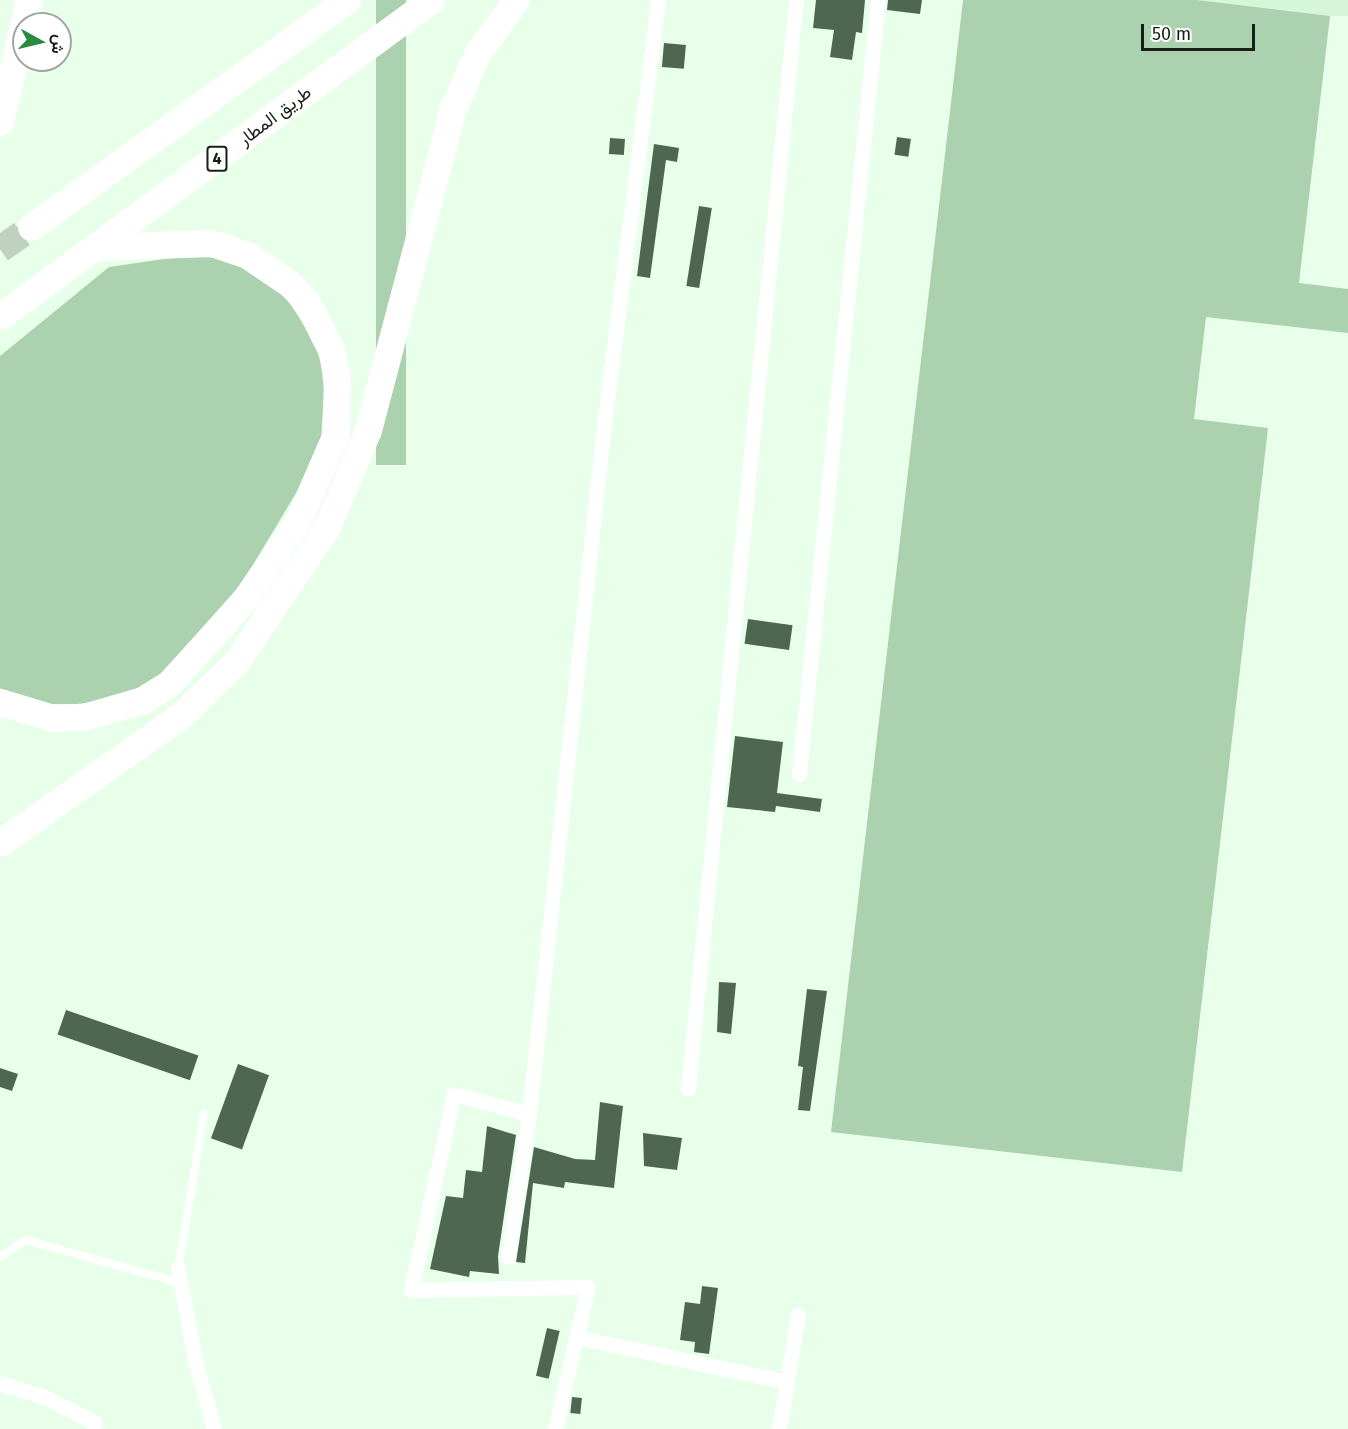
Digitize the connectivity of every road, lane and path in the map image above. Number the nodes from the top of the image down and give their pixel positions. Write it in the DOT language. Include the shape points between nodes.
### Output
graph roads {
  1 [pos="29,0"];
  2 [pos="347,0"];
  3 [pos="431,0"];
  4 [pos="516,0"];
  5 [pos="658,0"];
  6 [pos="796,0"];
  7 [pos="878,0"];
  8 [pos="0,122"];
  9 [pos="31,227"];
  10 [pos="99,247"];
  11 [pos="2,315"];
  12 [pos="0,702"];
  13 [pos="799,774"];
  14 [pos="0,843"];
  15 [pos="688,1089"];
  16 [pos="204,1113"];
  17 [pos="529,1114"];
  18 [pos="0,1257"];
  19 [pos="508,1257"];
  20 [pos="178,1268"];
  21 [pos="798,1316"];
  22 [pos="577,1337"];
  23 [pos="787,1382"];
  24 [pos="0,1383"];
  25 [pos="94,1429"];
  26 [pos="214,1429"];
  27 [pos="555,1429"];
  28 [pos="779,1429"];
  1 -- 8 [label="highway"];
  2 -- 9 [label="highway"];
  3 -- 10 [label="highway, طريق المطار / 4"];
  4 -- 14 [label="highway" via="477,54 452,111 368,430 326,529 236,662 183,714"];
  5 -- 17 [label="street" via="605,416"];
  6 -- 15 [label="street"];
  7 -- 13 [label="street"];
  10 -- 11 [label="highway, طريق المطار / 4"];
  10 -- 12 [label="highway" via="212,243 247,255 290,284 307,302 331,350 337,376 336,434 299,519 246,598 169,684 143,700 84,717 53,718"];
  16 -- 20 [label="lane"];
  17 -- 19 [label="street"];
  17 -- 22 [label="street" via="454,1094 411,1290 588,1287"];
  18 -- 20 [label="lane" via="26,1240 176,1282"];
  20 -- 26 [label="street" via="195,1361"];
  21 -- 23 [label="street"];
  22 -- 23 [label="street"];
  22 -- 27 [label="street"];
  23 -- 28 [label="street"];
  24 -- 25 [label="street" via="47,1398 94,1422"];
}
